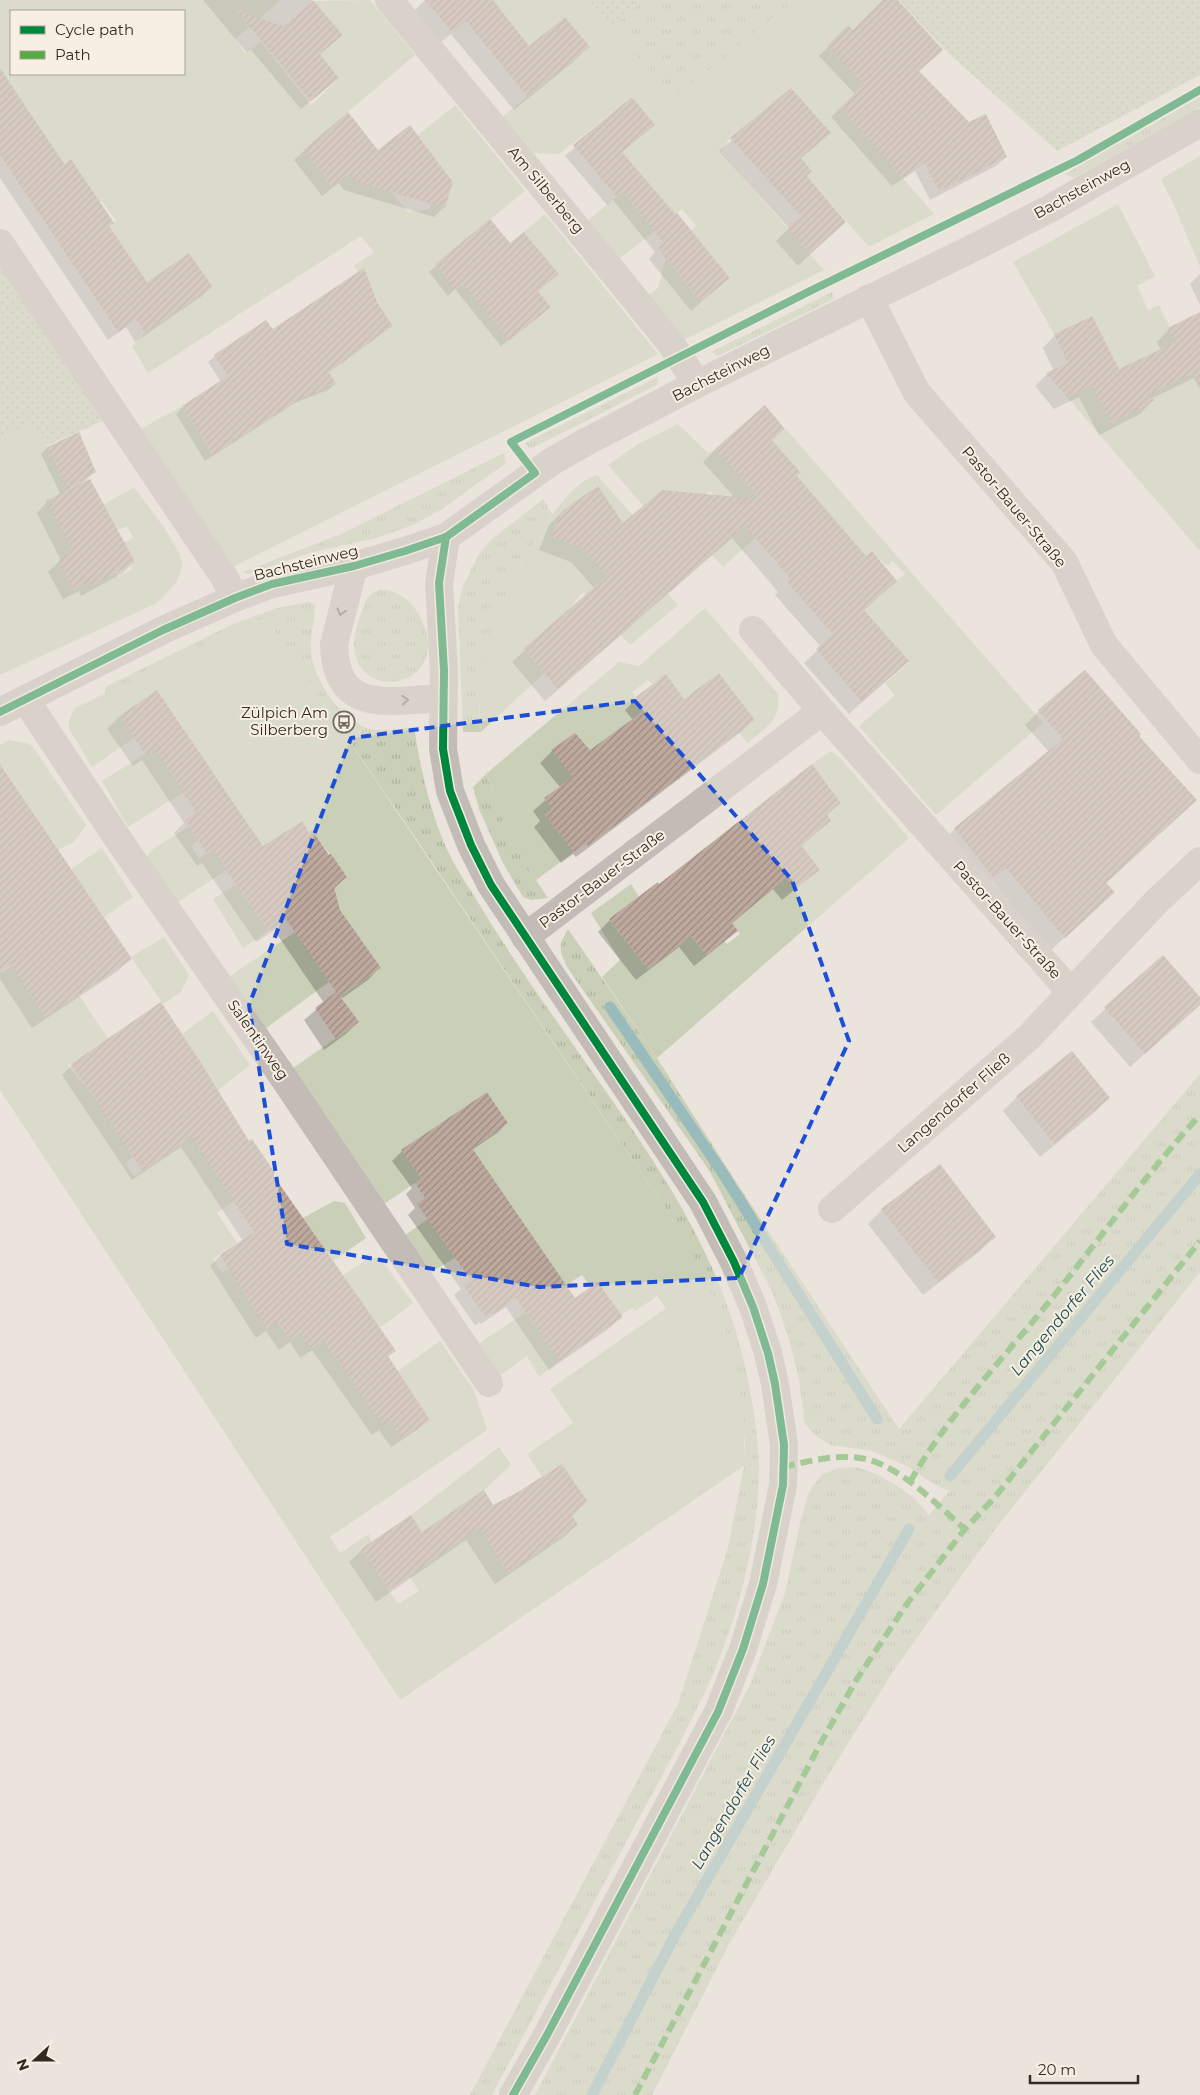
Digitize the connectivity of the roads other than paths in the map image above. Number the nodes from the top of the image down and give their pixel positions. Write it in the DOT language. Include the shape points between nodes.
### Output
graph roads {
  1 [pos="389,0"];
  2 [pos="1200,123"];
  3 [pos="0,243"];
  4 [pos="870,298"];
  5 [pos="697,384"];
  6 [pos="446,537"];
  7 [pos="354,566"];
  8 [pos="235,598"];
  9 [pos="754,630"];
  10 [pos="444,698"];
  11 [pos="25,699"];
  12 [pos="822,711"];
  13 [pos="0,712"];
  14 [pos="1200,760"];
  15 [pos="1200,861"];
  16 [pos="525,937"];
  17 [pos="1070,992"];
  18 [pos="832,1208"];
  19 [pos="488,1383"];
  20 [pos="513,2095"];
  1 -- 5 [label="street, Am Silberberg" via="672,345"];
  2 -- 4 [label="street, Bachsteinweg" via="1042,212"];
  3 -- 8 [label="street"];
  4 -- 5 [label="street, Bachsteinweg"];
  4 -- 14 [label="street, Pastor-Bauer-Straße" via="917,393 1064,562 1104,645"];
  5 -- 6 [label="street, Bachsteinweg" via="551,462"];
  6 -- 7 [label="street, Bachsteinweg"];
  6 -- 10 [label="street" via="439,583"];
  7 -- 8 [label="street, Bachsteinweg" via="272,584"];
  7 -- 10 [label="street, one-way" via="334,644 334,656 344,684 365,699 384,702"];
  8 -- 11 [label="street, Bachsteinweg"];
  9 -- 12 [label="street, Pastor-Bauer-Straße"];
  10 -- 16 [label="street" via="442,749 450,791 491,885"];
  11 -- 13 [label="street, Bachsteinweg"];
  11 -- 19 [label="street, Salentinweg" via="282,1074"];
  12 -- 16 [label="street, Pastor-Bauer-Straße"];
  12 -- 17 [label="street, Pastor-Bauer-Straße"];
  15 -- 17 [label="street, Pastor-Bauer-Straße"];
  16 -- 20 [label="street" via="698,1194 734,1262 768,1353 784,1445 783,1486 763,1584 743,1649 718,1712"];
  17 -- 18 [label="street, Langendorfer Fließ" via="1029,1037"];
}
